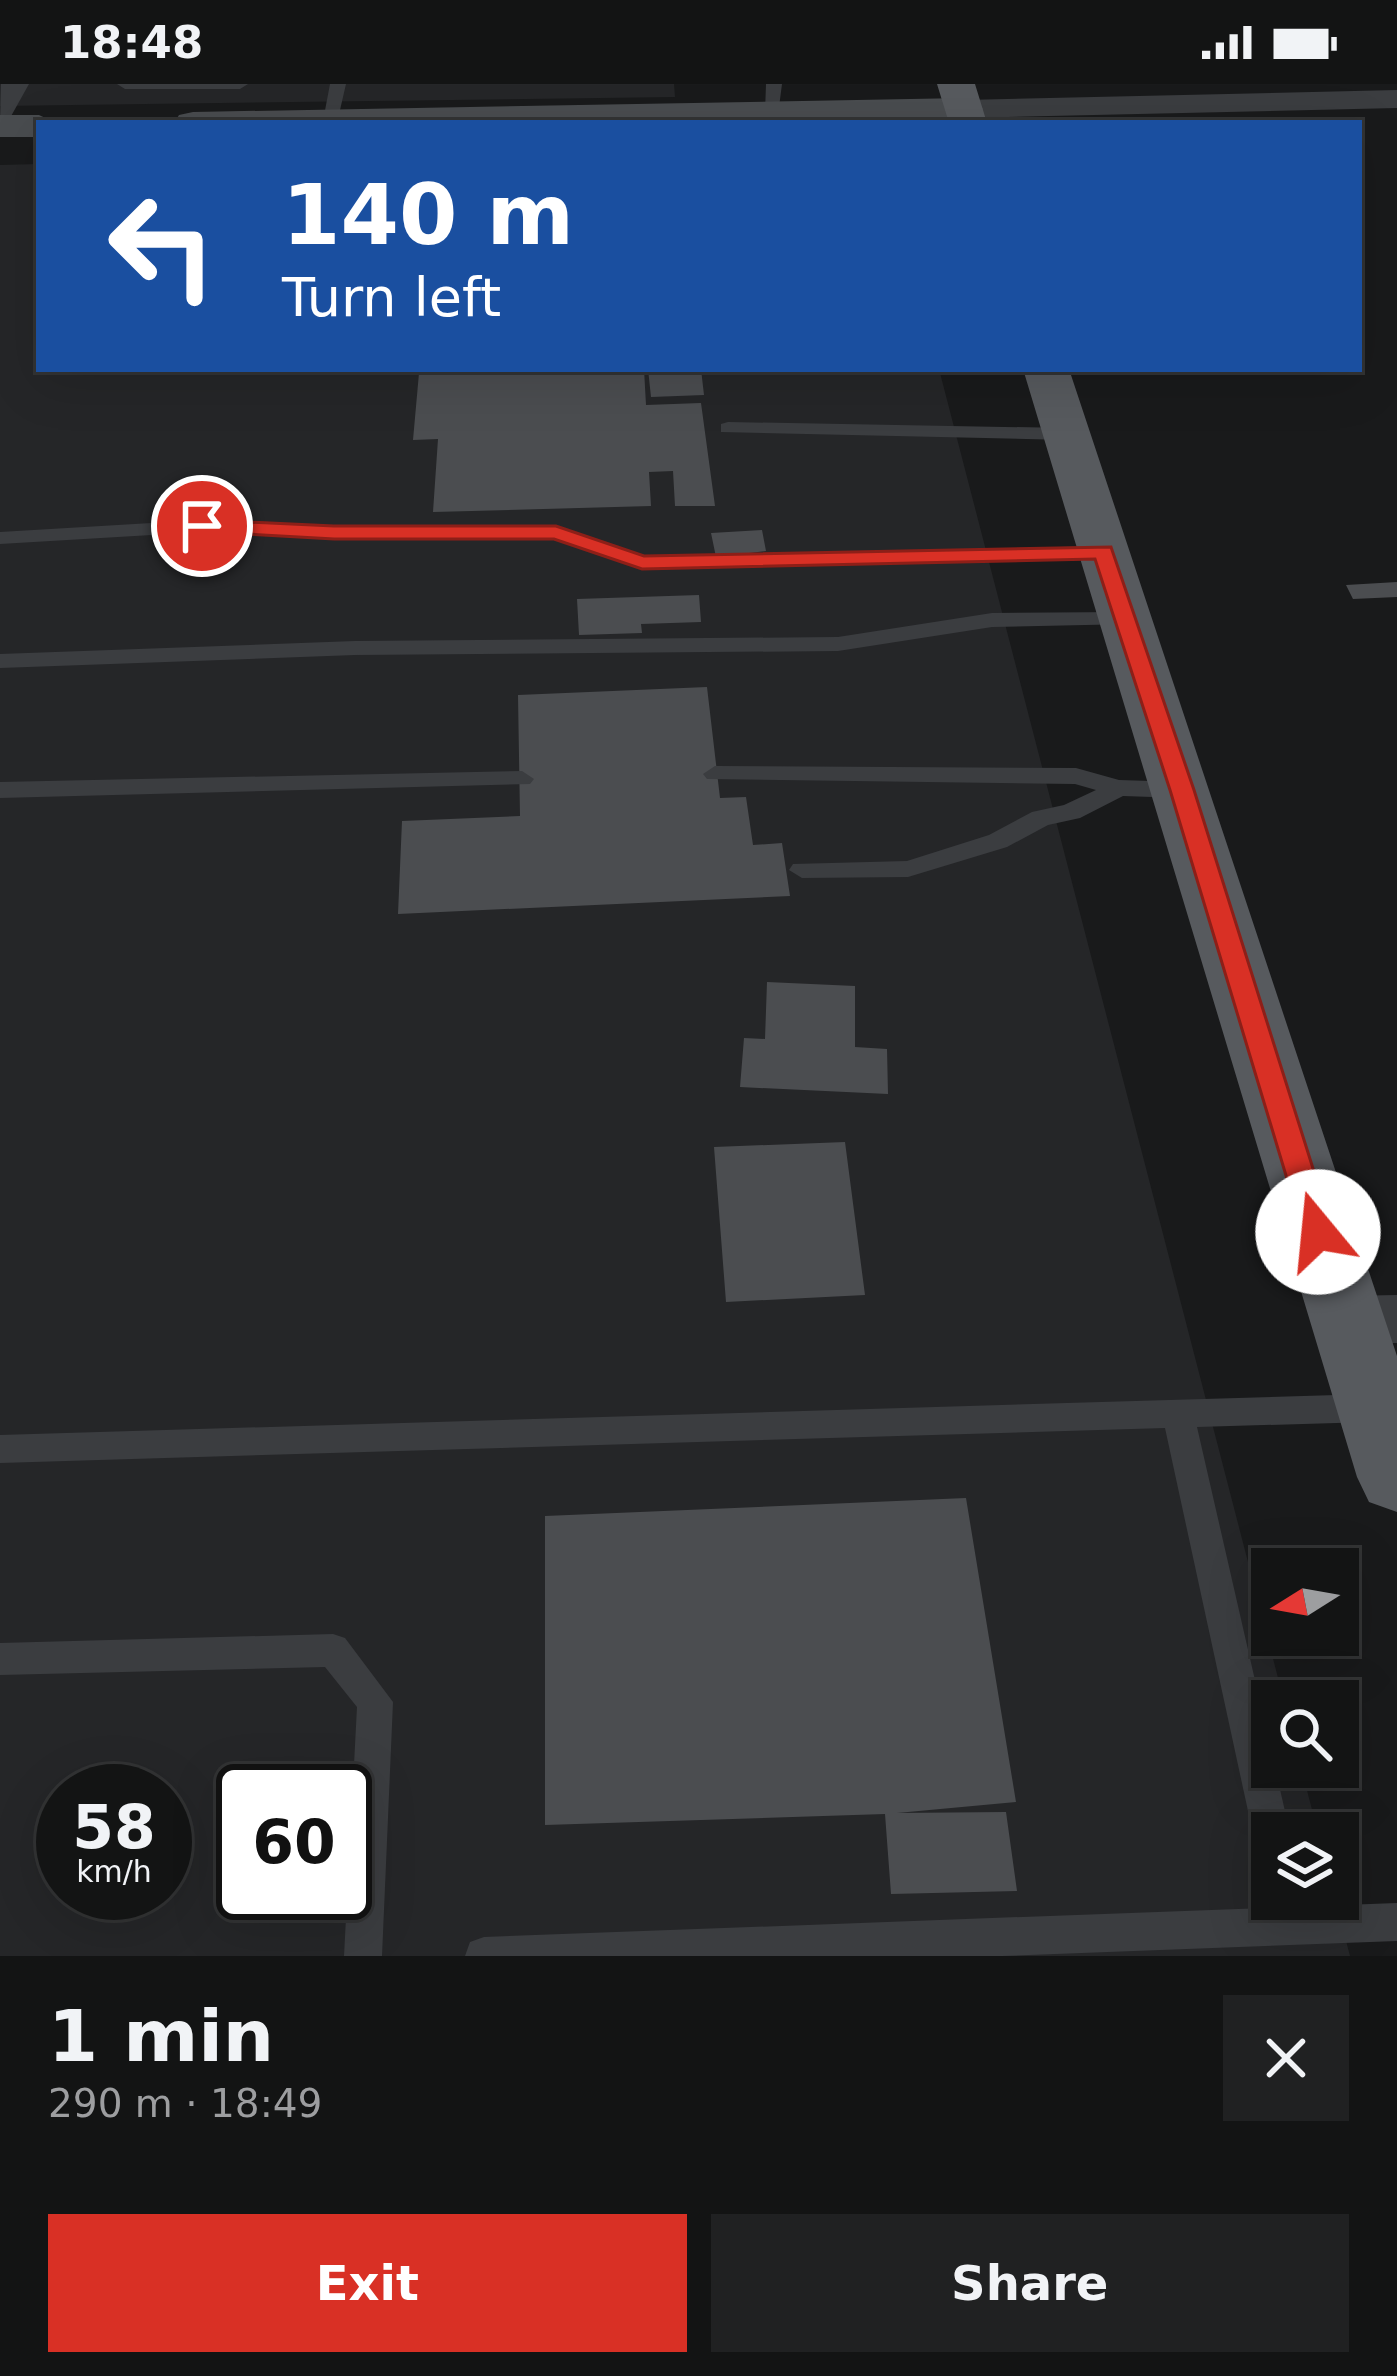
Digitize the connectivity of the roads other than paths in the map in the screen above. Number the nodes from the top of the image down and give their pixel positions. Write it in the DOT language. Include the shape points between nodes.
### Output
graph roads {
  1 [pos="15,84"];
  2 [pos="124,84"];
  3 [pos="240,84"];
  4 [pos="773,98"];
  5 [pos="1397,99"];
  6 [pos="335,102"];
  7 [pos="963,105"];
  8 [pos="0,112"];
  9 [pos="214,120"];
  10 [pos="36,126"];
  11 [pos="0,127"];
  12 [pos="1047,372"];
  13 [pos="728,428"];
  14 [pos="1066,434"];
  15 [pos="0,538"];
  16 [pos="1103,552"];
  17 [pos="1124,619"];
  18 [pos="0,661"];
  19 [pos="716,774"];
  20 [pos="522,779"];
  21 [pos="1119,788"];
  22 [pos="0,790"];
  23 [pos="1182,790"];
  24 [pos="802,870"];
  25 [pos="1371,1319"];
  26 [pos="1375,1408"];
  27 [pos="1178,1414"];
  28 [pos="0,1449"];
  29 [pos="1397,1477"];
  30 [pos="0,1659"];
  31 [pos="1267,1812"];
  32 [pos="1251,1914"];
  33 [pos="1359,1918"];
  34 [pos="1397,1922"];
  35 [pos="363,1956"];
  36 [pos="484,1956"];
  1 -- 8 [label="street"];
  2 -- 3 [label="lane"];
  4 -- 6 [label="main road"];
  4 -- 7 [label="main road"];
  5 -- 7 [label="street"];
  6 -- 9 [label="main road"];
  10 -- 11 [label="main road"];
  12 -- 14 [label="main road"];
  13 -- 14 [label="lane"];
  14 -- 16 [label="main road"];
  15 -- 16 [label="lane" via="202,526 556,532 642,562"];
  16 -- 17 [label="main road"];
  17 -- 18 [label="lane" via="992,620 838,644"];
  17 -- 23 [label="main road"];
  19 -- 21 [label="lane" via="1076,776"];
  20 -- 22 [label="lane"];
  21 -- 23 [label="lane"];
  21 -- 24 [label="lane" via="998,841 908,869"];
  23 -- 25 [label="main road"];
  25 -- 26 [label="main road"];
  26 -- 27 [label="lane"];
  26 -- 29 [label="main road"];
  27 -- 28 [label="lane"];
  27 -- 31 [label="lane"];
  30 -- 35 [label="lane" via="333,1650 376,1702"];
  32 -- 36 [label="lane"];
  33 -- 34 [label="lane"];
}
